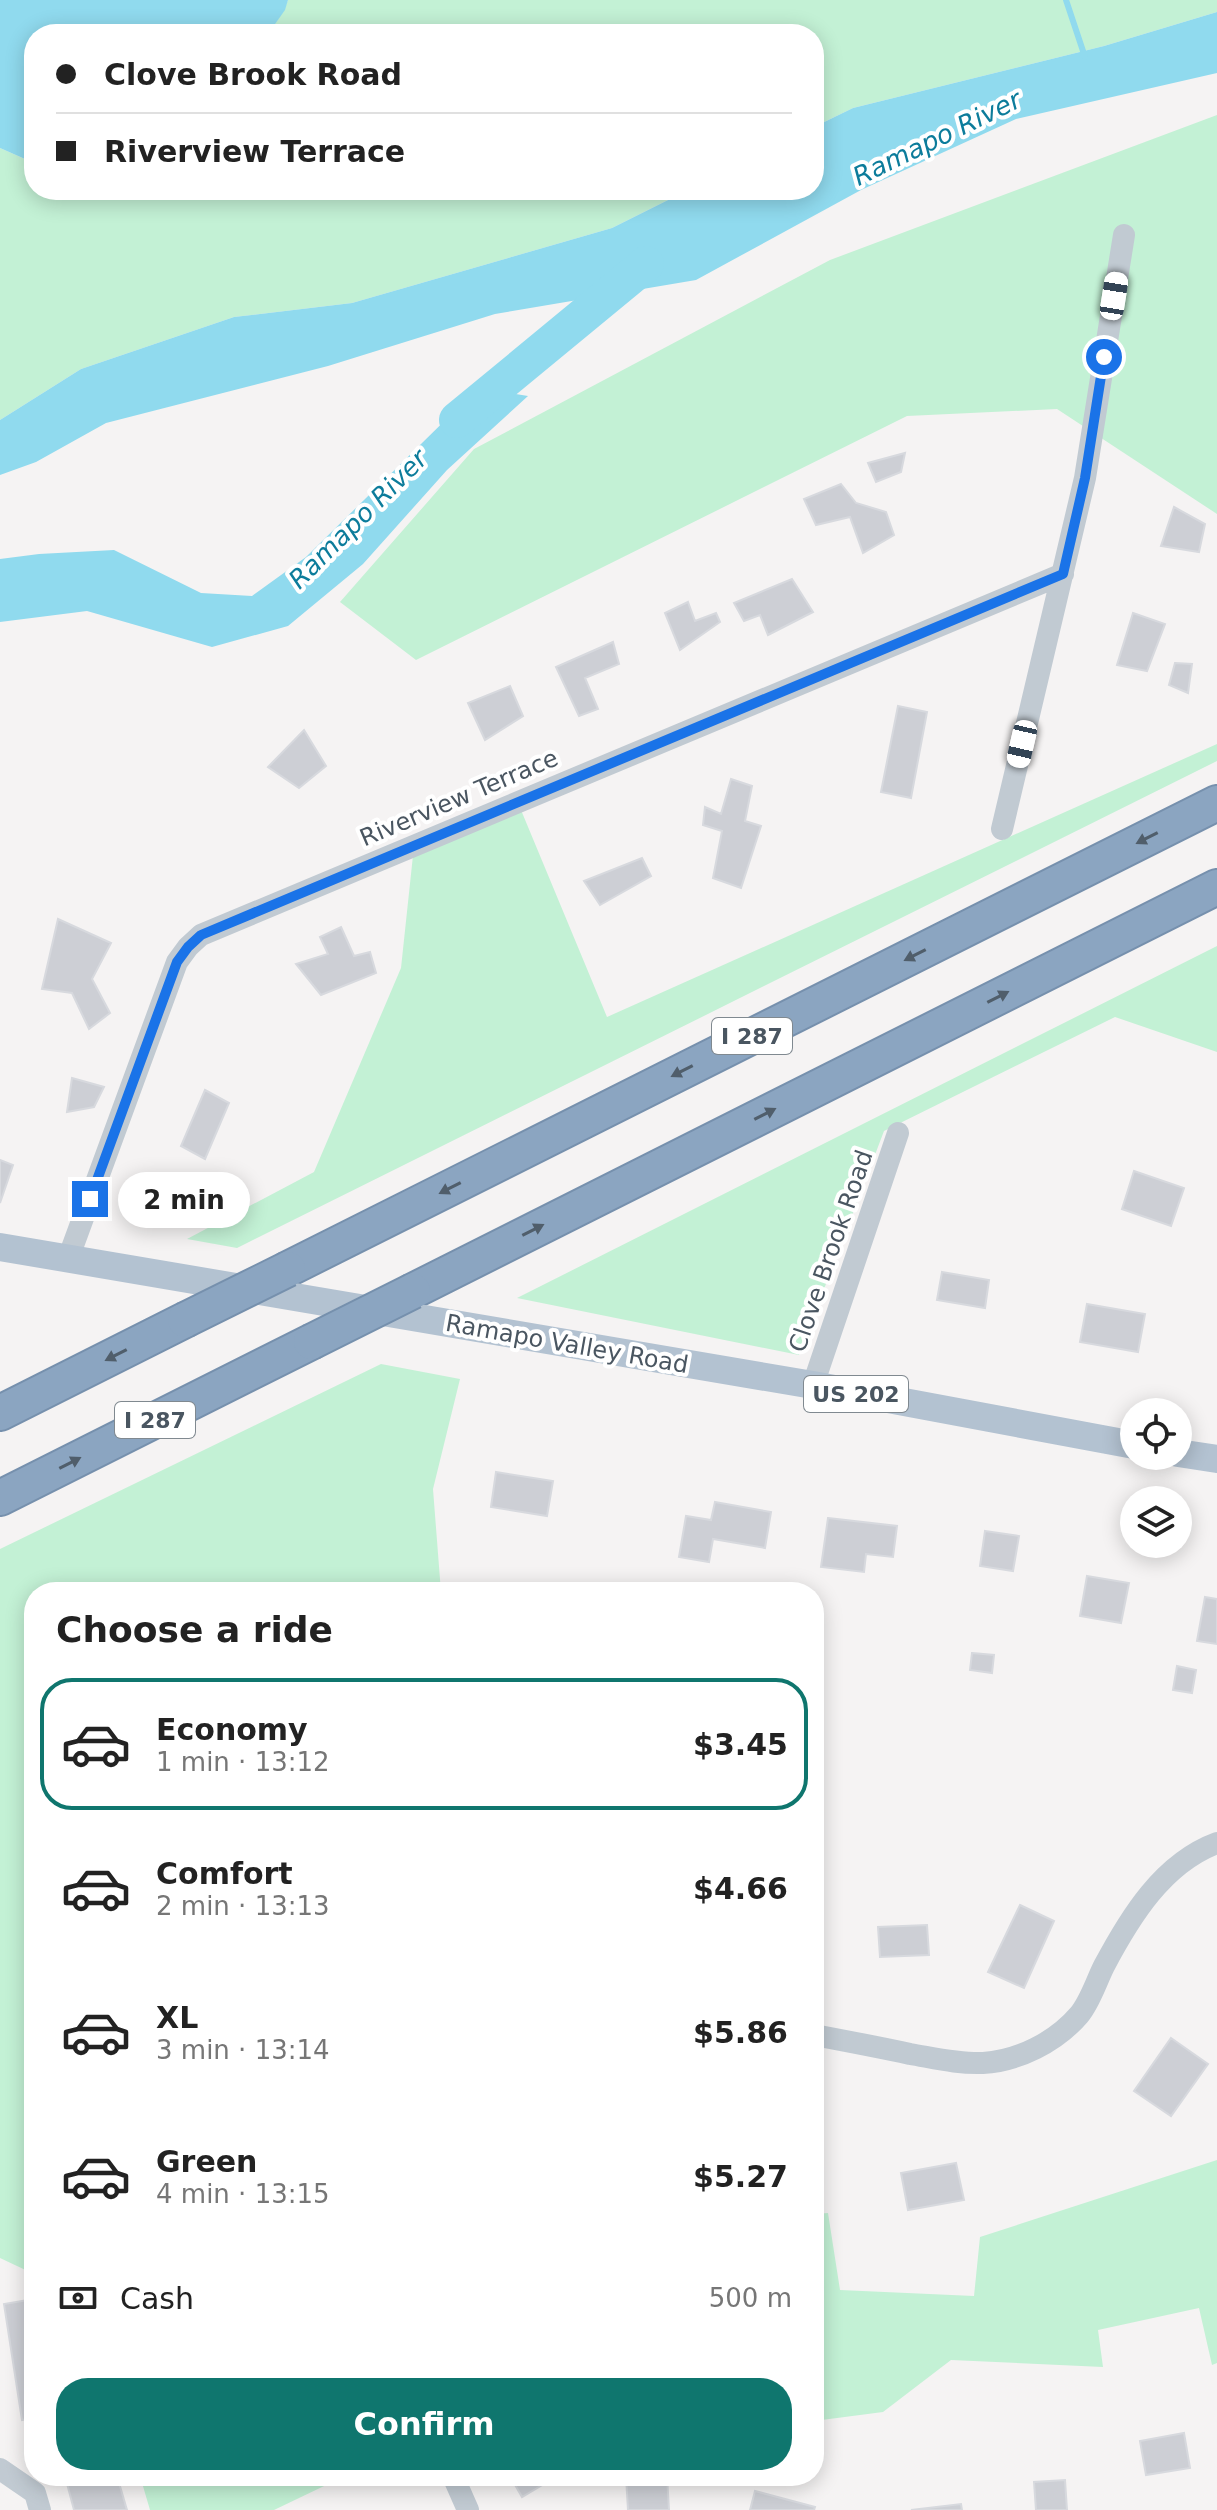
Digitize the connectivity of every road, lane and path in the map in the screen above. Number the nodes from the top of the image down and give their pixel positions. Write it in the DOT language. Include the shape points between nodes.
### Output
graph roads {
  1 [pos="1124,235"];
  2 [pos="1063,574"];
  3 [pos="1217,803"];
  4 [pos="1002,829"];
  5 [pos="1217,887"];
  6 [pos="898,1133"];
  7 [pos="0,1247"];
  8 [pos="68,1259"];
  9 [pos="813,1385"];
  10 [pos="0,1413"];
  11 [pos="1120,1442"];
  12 [pos="1192,1455"];
  13 [pos="1217,1459"];
  14 [pos="0,1498"];
  15 [pos="1217,1843"];
  16 [pos="824,2037"];
  17 [pos="0,2469"];
  18 [pos="24,2485"];
  19 [pos="25,2486"];
  20 [pos="457,2486"];
  21 [pos="40,2510"];
  22 [pos="468,2510"];
  1 -- 2 [label="street" via="1085,478"];
  2 -- 4 [label="street"];
  2 -- 8 [label="street, Riverview Terrace" via="201,935 177,962"];
  3 -- 10 [label="highway, I 287, one-way, bridge"];
  14 -- 5 [label="highway, I 287, one-way, bridge"];
  6 -- 9 [label="street, Clove Brook Road"];
  7 -- 8 [label="main road, Ramapo Valley Road / US 202"];
  8 -- 9 [label="main road, Ramapo Valley Road / US 202"];
  9 -- 11 [label="main road, Ramapo Valley Road / US 202"];
  12 -- 13 [label="main road"];
  15 -- 16 [label="street" via="1162,1878 1116,1943 1078,2016 1037,2048 1012,2058 958,2063"];
  17 -- 18 [label="street"];
  19 -- 21 [label="street" via="35,2493"];
  20 -- 22 [label="street"];
}
